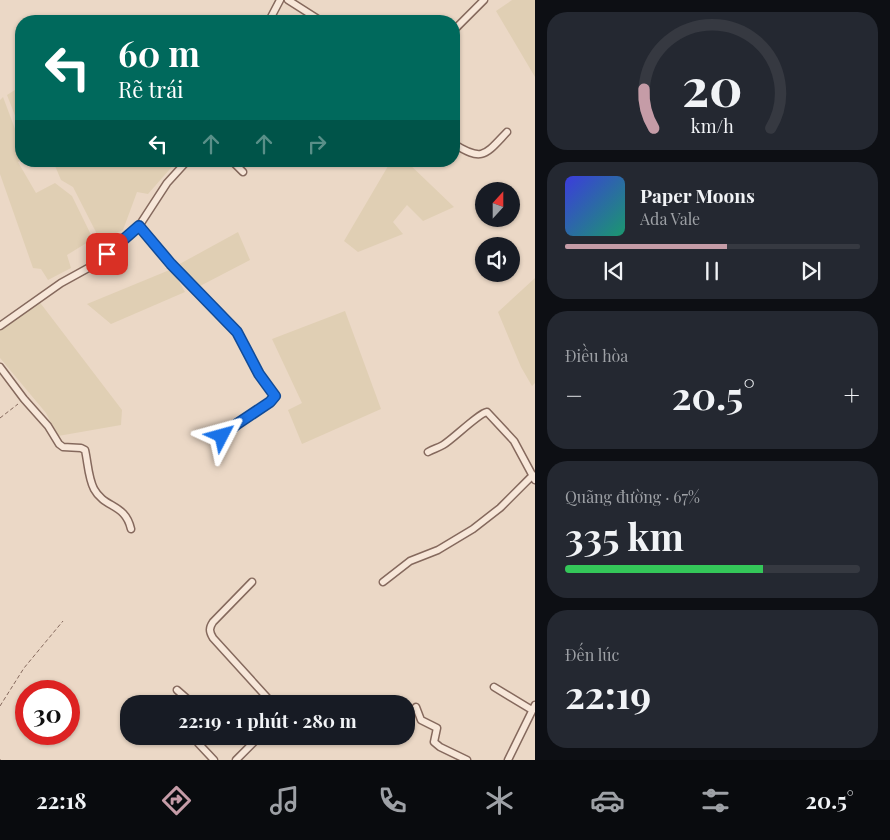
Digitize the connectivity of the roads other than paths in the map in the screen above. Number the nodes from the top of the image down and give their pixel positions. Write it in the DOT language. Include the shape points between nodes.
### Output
graph roads {
  1 [pos="280,0"];
  2 [pos="288,0"];
  3 [pos="484,0"];
  4 [pos="271,15"];
  5 [pos="312,15"];
  6 [pos="460,24"];
  7 [pos="507,132"];
  8 [pos="460,147"];
  9 [pos="181,167"];
  10 [pos="238,167"];
  11 [pos="243,172"];
  12 [pos="139,226"];
  13 [pos="0,326"];
  14 [pos="0,367"];
  15 [pos="222,436"];
  16 [pos="428,452"];
  17 [pos="534,477"];
  18 [pos="130,529"];
  19 [pos="252,582"];
  20 [pos="383,582"];
  21 [pos="494,686"];
  22 [pos="177,690"];
  23 [pos="183,695"];
  24 [pos="265,695"];
  25 [pos="416,707"];
  26 [pos="534,708"];
  27 [pos="200,745"];
  28 [pos="251,745"];
  29 [pos="214,760"];
  30 [pos="236,760"];
  31 [pos="467,760"];
  32 [pos="508,760"];
  1 -- 4 [label="street"];
  2 -- 5 [label="street"];
  3 -- 6 [label="street"];
  7 -- 8 [label="street" via="490,150 480,155"];
  9 -- 12 [label="street" via="166,183"];
  10 -- 11 [label="street"];
  12 -- 13 [label="street" via="90,267 61,282"];
  12 -- 15 [label="street" via="176,270 237,332 259,374 275,394 274,398"];
  14 -- 18 [label="street" via="59,444 84,450 94,489 125,514"];
  16 -- 17 [label="street" via="442,446 488,412 514,441"];
  17 -- 20 [label="street" via="472,529 438,550 410,561"];
  19 -- 24 [label="street" via="213,622 209,631"];
  21 -- 26 [label="street"];
  22 -- 23 [label="street"];
  25 -- 31 [label="street" via="421,720 437,728 436,745"];
  26 -- 32 [label="street"];
  27 -- 29 [label="street"];
  28 -- 30 [label="street"];
}
